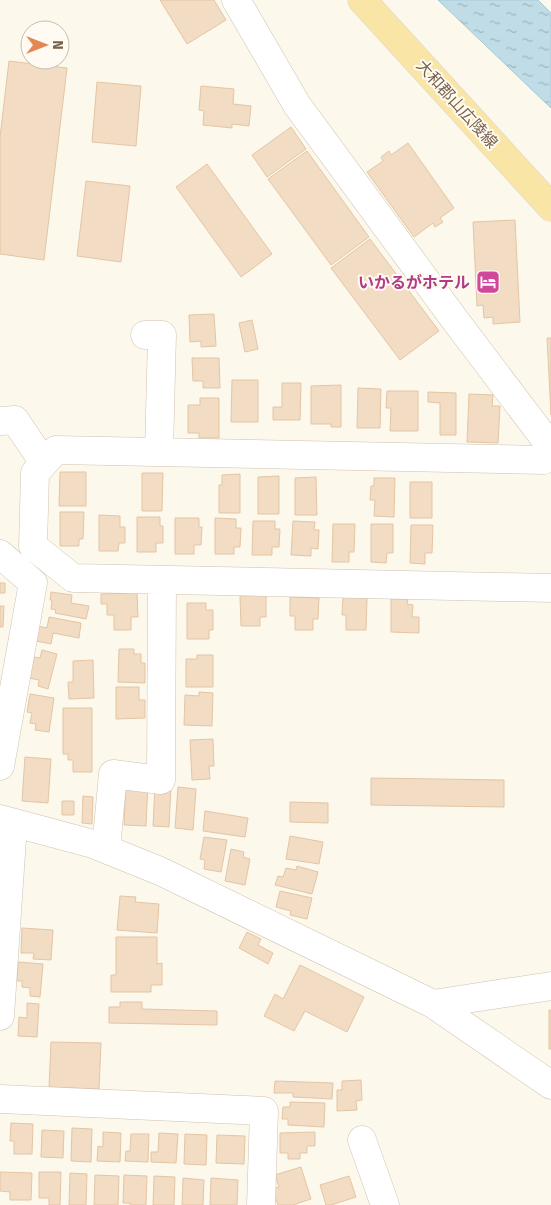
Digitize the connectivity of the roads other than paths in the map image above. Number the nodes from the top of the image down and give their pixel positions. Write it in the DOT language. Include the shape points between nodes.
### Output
graph roads {
  1 [pos="236,0"];
  2 [pos="362,0"];
  3 [pos="551,207"];
  4 [pos="146,334"];
  5 [pos="0,421"];
  6 [pos="159,452"];
  7 [pos="548,454"];
  8 [pos="44,462"];
  9 [pos="41,552"];
  10 [pos="0,554"];
  11 [pos="22,574"];
  12 [pos="162,580"];
  13 [pos="551,588"];
  14 [pos="0,766"];
  15 [pos="10,827"];
  16 [pos="106,849"];
  17 [pos="551,986"];
  18 [pos="433,1004"];
  19 [pos="0,1016"];
  20 [pos="551,1085"];
  21 [pos="0,1099"];
  22 [pos="362,1140"];
  23 [pos="261,1205"];
  24 [pos="385,1205"];
  1 -- 7 [label="street" via="297,105 455,320"];
  2 -- 3 [label="main road, 大和郡山広陵線"];
  4 -- 6 [label="street" via="162,335"];
  5 -- 8 [label="street" via="15,420"];
  6 -- 7 [label="street"];
  6 -- 8 [label="street" via="56,450"];
  8 -- 9 [label="street" via="35,473 33,546"];
  9 -- 11 [label="street"];
  9 -- 12 [label="street" via="73,578"];
  10 -- 11 [label="street"];
  11 -- 14 [label="street" via="33,583"];
  12 -- 13 [label="street"];
  12 -- 16 [label="street" via="161,780 112,774"];
  15 -- 16 [label="street"];
  15 -- 19 [label="street"];
  16 -- 18 [label="street" via="160,871"];
  17 -- 18 [label="street"];
  18 -- 20 [label="street"];
  21 -- 23 [label="street" via="264,1111"];
  22 -- 24 [label="street"];
}
